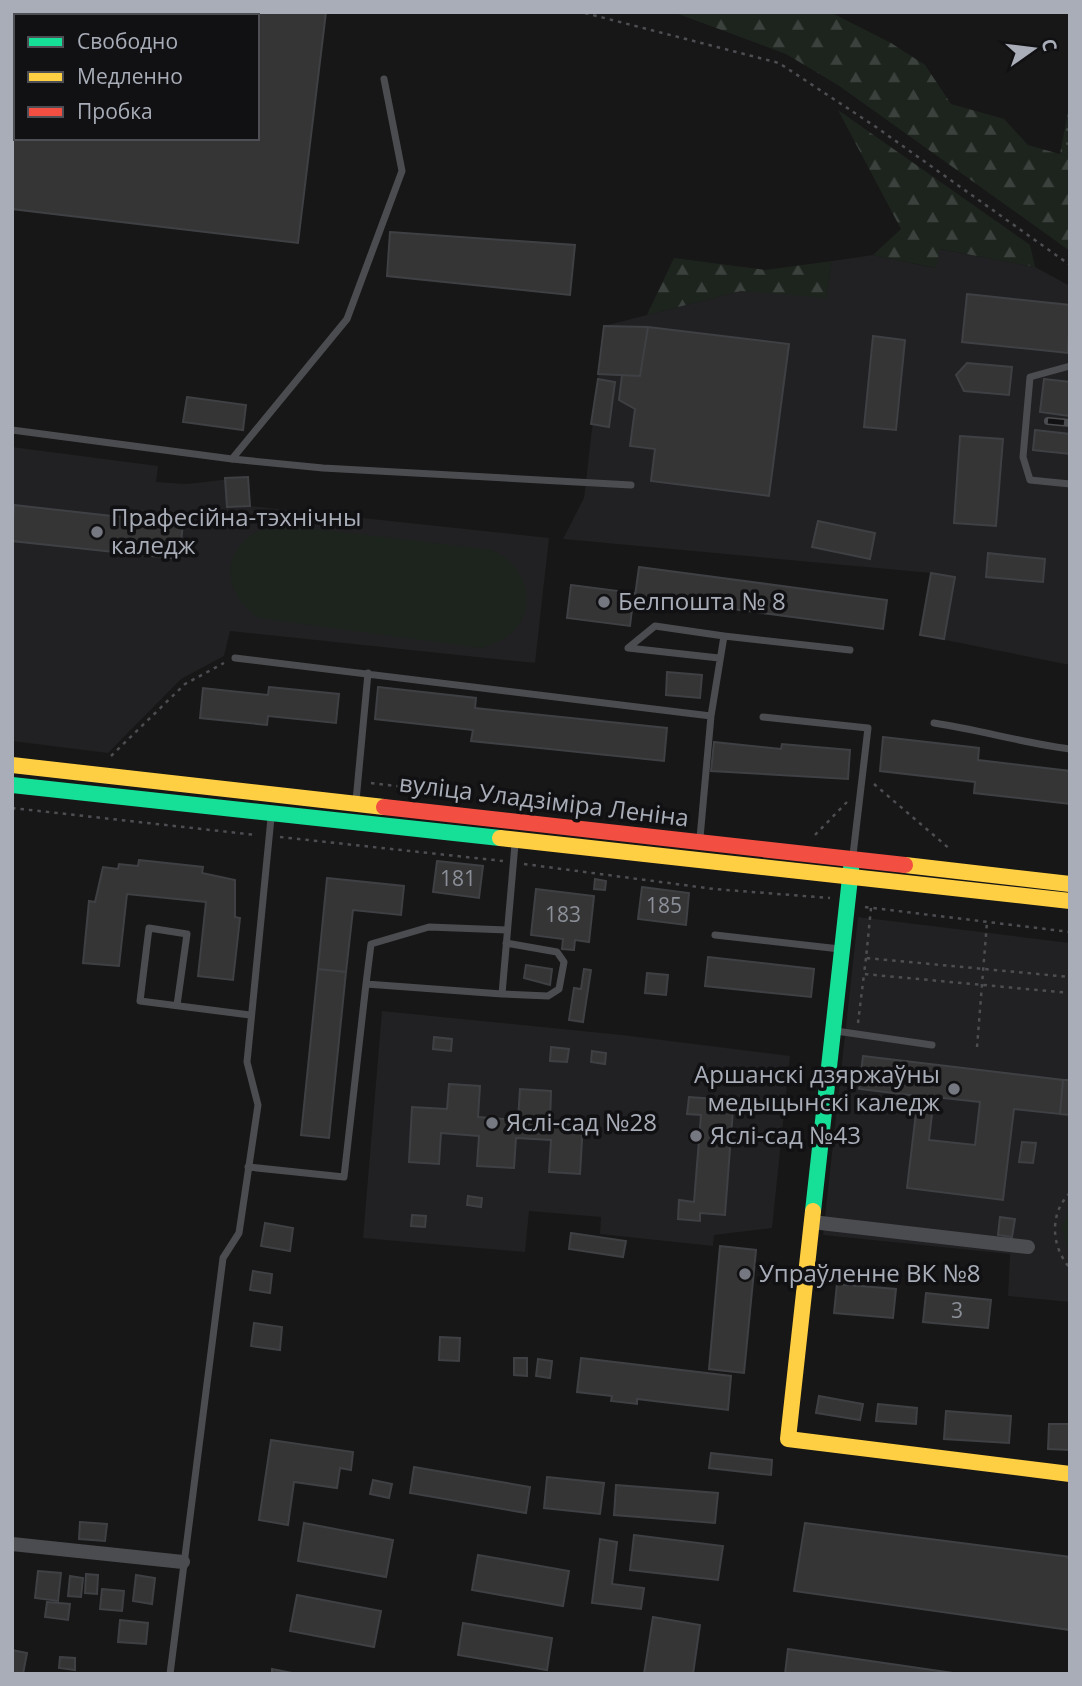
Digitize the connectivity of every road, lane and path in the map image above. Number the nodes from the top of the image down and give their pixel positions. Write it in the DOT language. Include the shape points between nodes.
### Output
graph roads {
  1 [pos="585,13"];
  2 [pos="384,79"];
  3 [pos="1070,265"];
  4 [pos="1070,366"];
  5 [pos="12,430"];
  6 [pos="232,460"];
  7 [pos="1070,484"];
  8 [pos="631,485"];
  9 [pos="724,636"];
  10 [pos="850,650"];
  11 [pos="234,658"];
  12 [pos="719,658"];
  13 [pos="368,673"];
  14 [pos="711,716"];
  15 [pos="763,717"];
  16 [pos="934,723"];
  17 [pos="1070,749"];
  18 [pos="109,759"];
  19 [pos="12,765"];
  20 [pos="12,785"];
  21 [pos="862,786"];
  22 [pos="273,795"];
  23 [pos="356,803"];
  24 [pos="12,808"];
  25 [pos="271,816"];
  26 [pos="355,822"];
  27 [pos="815,835"];
  28 [pos="269,836"];
  29 [pos="515,840"];
  30 [pos="700,842"];
  31 [pos="953,853"];
  32 [pos="852,859"];
  33 [pos="514,863"];
  34 [pos="849,877"];
  35 [pos="1070,884"];
  36 [pos="833,898"];
  37 [pos="1070,901"];
  38 [pos="857,905"];
  39 [pos="871,908"];
  40 [pos="987,922"];
  41 [pos="507,930"];
  42 [pos="1070,932"];
  43 [pos="715,935"];
  44 [pos="506,943"];
  45 [pos="841,949"];
  46 [pos="866,958"];
  47 [pos="983,967"];
  48 [pos="864,974"];
  49 [pos="1070,977"];
  50 [pos="366,984"];
  51 [pos="982,984"];
  52 [pos="1070,993"];
  53 [pos="502,994"];
  54 [pos="177,1005"];
  55 [pos="250,1015"];
  56 [pos="832,1030"];
  57 [pos="856,1034"];
  58 [pos="932,1045"];
  59 [pos="977,1047"];
  60 [pos="248,1167"];
  61 [pos="1070,1193"];
  62 [pos="812,1222"];
  63 [pos="1028,1247"];
  64 [pos="1070,1268"];
  65 [pos="1070,1474"];
  66 [pos="12,1544"];
  67 [pos="183,1562"];
  68 [pos="170,1674"];
  1 -- 3 [label="path" via="779,63"];
  2 -- 6 [label="lane" via="402,171 347,319"];
  4 -- 7 [label="lane" via="1030,377 1023,457 1030,480"];
  5 -- 6 [label="lane"];
  6 -- 8 [label="lane"];
  9 -- 10 [label="lane"];
  9 -- 12 [label="lane"];
  9 -- 12 [label="lane" via="655,626 628,648"];
  11 -- 13 [label="lane"];
  11 -- 18 [label="path" via="185,684"];
  12 -- 14 [label="lane"];
  13 -- 14 [label="lane"];
  13 -- 23 [label="lane"];
  14 -- 30 [label="lane"];
  15 -- 21 [label="lane" via="867,728"];
  16 -- 17 [label="lane"];
  19 -- 22 [label="main road, вуліца Уладзіміра Леніна"];
  20 -- 25 [label="main road, вуліца Уладзіміра Леніна"];
  21 -- 27 [label="path"];
  21 -- 31 [label="path" via="877,784"];
  21 -- 32 [label="lane"];
  22 -- 23 [label="main road, вуліца Уладзіміра Леніна"];
  22 -- 25 [label="lane"];
  23 -- 26 [label="lane"];
  23 -- 30 [label="main road, вуліца Уладзіміра Леніна"];
  24 -- 28 [label="path"];
  25 -- 26 [label="main road, вуліца Уладзіміра Леніна"];
  25 -- 28 [label="lane"];
  26 -- 29 [label="main road, вуліца Уладзіміра Леніна"];
  28 -- 33 [label="path"];
  28 -- 55 [label="lane"];
  29 -- 33 [label="lane"];
  29 -- 34 [label="main road, вуліца Уладзіміра Леніна"];
  30 -- 32 [label="main road, вуліца Уладзіміра Леніна"];
  32 -- 34 [label="main road"];
  32 -- 35 [label="main road, вуліца Уладзіміра Леніна"];
  33 -- 36 [label="path" via="714,889"];
  33 -- 41 [label="lane"];
  34 -- 37 [label="main road, вуліца Уладзіміра Леніна"];
  34 -- 45 [label="main road"];
  38 -- 39 [label="path"];
  39 -- 40 [label="path"];
  39 -- 46 [label="path"];
  40 -- 42 [label="path"];
  40 -- 47 [label="path"];
  41 -- 44 [label="lane"];
  41 -- 50 [label="lane" via="429,927 371,944"];
  43 -- 45 [label="lane"];
  44 -- 53 [label="lane"];
  44 -- 53 [label="lane" via="557,952 564,962 559,989 548,996"];
  45 -- 56 [label="main road"];
  46 -- 47 [label="path"];
  46 -- 48 [label="path"];
  47 -- 49 [label="path"];
  47 -- 51 [label="path"];
  48 -- 51 [label="path"];
  48 -- 57 [label="path"];
  50 -- 53 [label="lane"];
  50 -- 60 [label="lane" via="344,1177"];
  51 -- 52 [label="path"];
  51 -- 59 [label="path"];
  54 -- 54 [label="lane" via="140,1001 149,928 187,934"];
  54 -- 55 [label="lane"];
  55 -- 60 [label="lane" via="247,1062 258,1105"];
  56 -- 57 [label="lane"];
  56 -- 62 [label="main road"];
  57 -- 58 [label="lane"];
  60 -- 67 [label="lane" via="239,1233 223,1258"];
  61 -- 64 [label="path" via="1057,1212 1054,1229 1056,1246"];
  62 -- 63 [label="street"];
  62 -- 65 [label="main road" via="788,1438"];
  66 -- 67 [label="street"];
  67 -- 68 [label="lane"];
}
